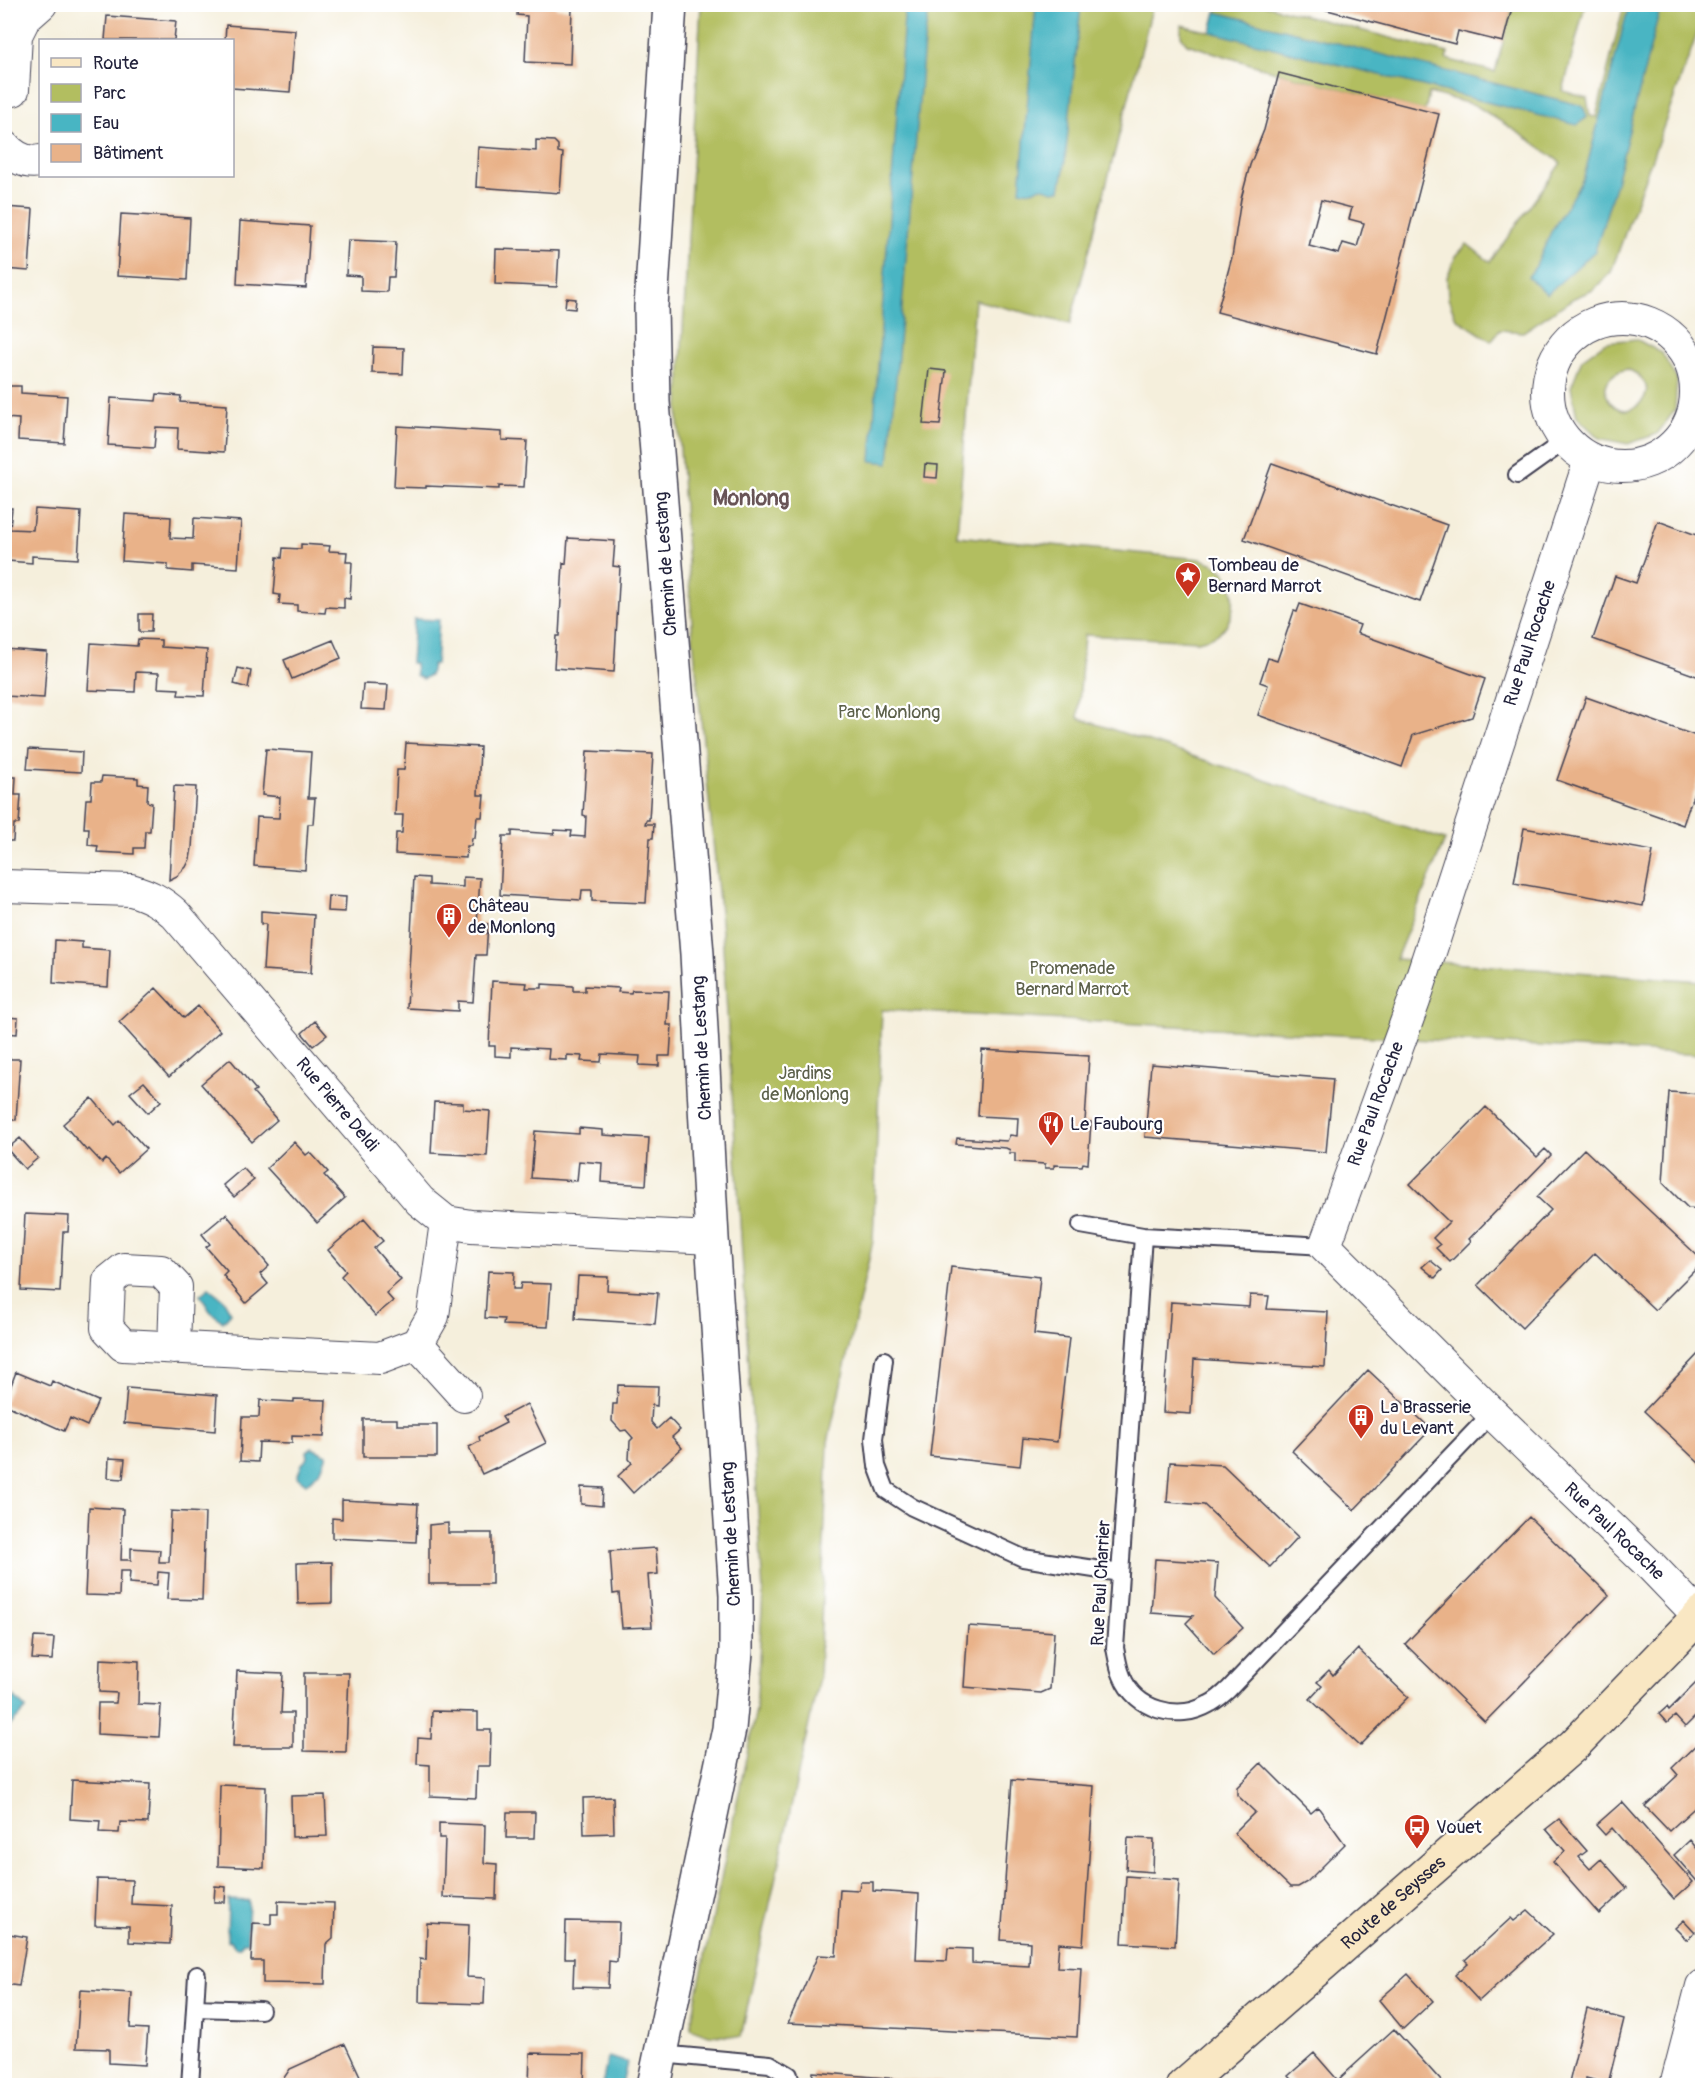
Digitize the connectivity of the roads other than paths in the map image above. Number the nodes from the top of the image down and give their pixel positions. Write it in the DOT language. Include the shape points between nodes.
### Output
graph roads {
  1 [pos="41,4"];
  2 [pos="670,4"];
  3 [pos="19,91"];
  4 [pos="4,146"];
  5 [pos="39,161"];
  6 [pos="1695,427"];
  7 [pos="1566,440"];
  8 [pos="1590,460"];
  9 [pos="1516,475"];
  10 [pos="4,886"];
  11 [pos="446,1222"];
  12 [pos="1081,1225"];
  13 [pos="1143,1236"];
  14 [pos="712,1238"];
  15 [pos="1325,1246"];
  16 [pos="417,1344"];
  17 [pos="174,1348"];
  18 [pos="884,1359"];
  19 [pos="464,1396"];
  20 [pos="1492,1413"];
  21 [pos="1120,1573"];
  22 [pos="1702,1616"];
  23 [pos="197,1975"];
  24 [pos="1702,1986"];
  25 [pos="195,2008"];
  26 [pos="261,2010"];
  27 [pos="1694,2053"];
  28 [pos="660,2054"];
  29 [pos="190,2085"];
  30 [pos="654,2085"];
  31 [pos="792,2085"];
  32 [pos="1183,2085"];
  33 [pos="1676,2085"];
  1 -- 3 [label="street" via="24,19 16,35"];
  2 -- 14 [label="street, Chemin de Lestang" via="651,307 653,402 697,954"];
  4 -- 5 [label="street" via="21,160"];
  6 -- 7 [label="street" via="1695,375 1685,351 1655,325 1630,317 1604,319 1580,330 1555,358 1547,383 1549,409"];
  6 -- 8 [label="street" via="1665,454 1641,465 1615,467"];
  7 -- 8 [label="street"];
  7 -- 9 [label="lane"];
  8 -- 15 [label="street, Rue Paul Rocache" via="1414,1001"];
  10 -- 11 [label="street, Rue Pierre Deldi" via="131,890 164,903 420,1201"];
  11 -- 14 [label="street, Rue Pierre Deldi" via="471,1227"];
  11 -- 16 [label="street" via="433,1316"];
  12 -- 13 [label="lane"];
  13 -- 15 [label="lane"];
  13 -- 21 [label="lane, Rue Paul Charrier"];
  14 -- 28 [label="street, Chemin de Lestang" via="736,1652 729,1729"];
  15 -- 20 [label="street, Rue Paul Rocache"];
  16 -- 17 [label="street" via="380,1358"];
  16 -- 19 [label="street"];
  18 -- 21 [label="lane" via="874,1439 877,1466 886,1490 912,1507 1023,1558"];
  20 -- 21 [label="lane, Rue Paul Charrier" via="1228,1690 1209,1705 1185,1712 1159,1711 1136,1699 1122,1677 1115,1648"];
  20 -- 22 [label="street, Rue Paul Rocache"];
  22 -- 32 [label="main road, Route de Seysses" via="1574,1745"];
  23 -- 25 [label="lane"];
  24 -- 27 [label="street"];
  25 -- 26 [label="lane"];
  25 -- 29 [label="lane"];
  27 -- 33 [label="street"];
  28 -- 30 [label="street, Chemin de Lestang"];
  28 -- 31 [label="lane" via="770,2064 789,2075"];
}
